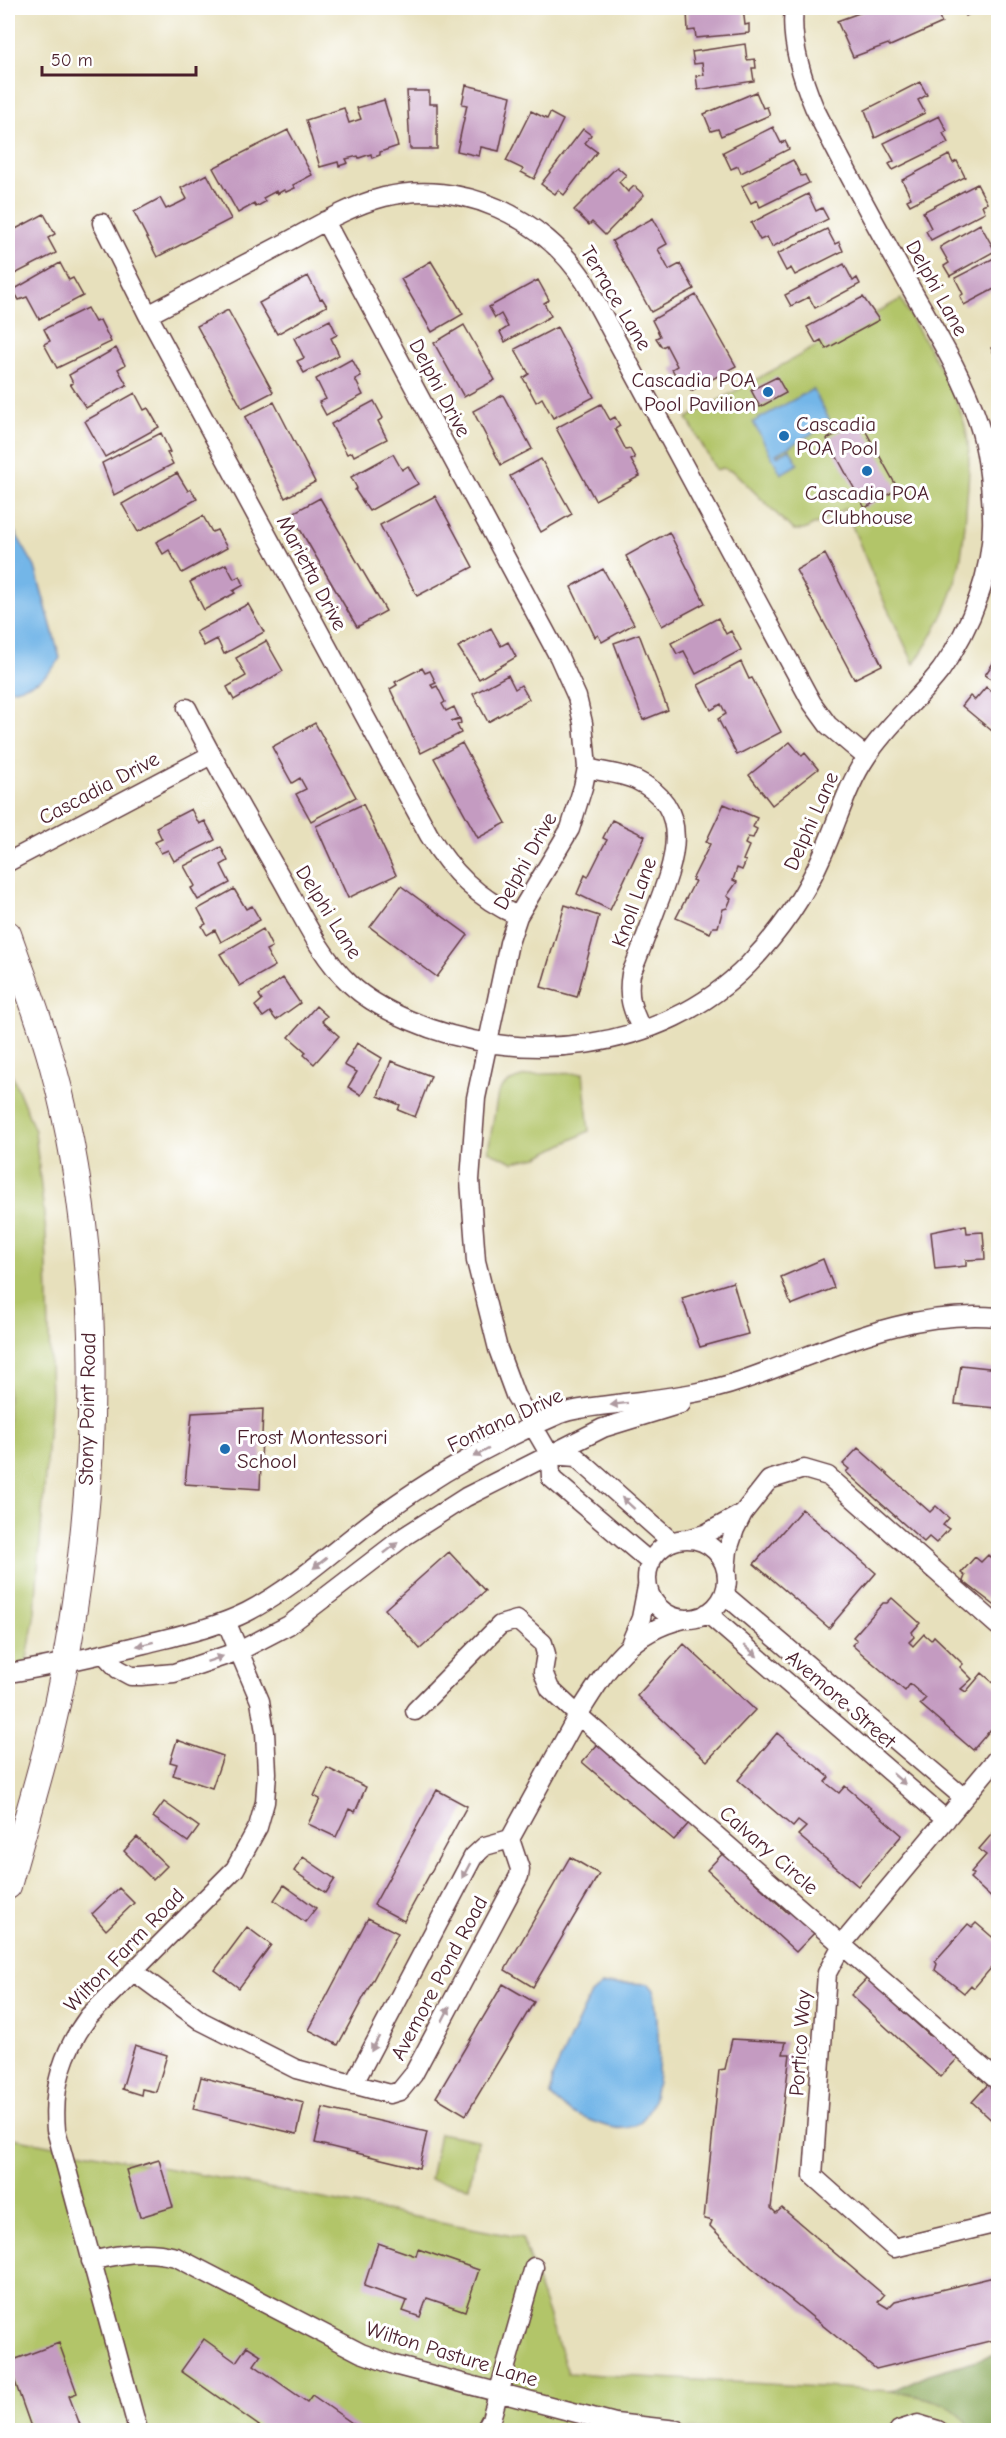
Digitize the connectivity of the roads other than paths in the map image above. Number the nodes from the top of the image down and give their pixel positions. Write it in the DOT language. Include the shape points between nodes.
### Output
graph roads {
  1 [pos="794,8"];
  2 [pos="325,221"];
  3 [pos="102,223"];
  4 [pos="148,315"];
  5 [pos="188,708"];
  6 [pos="211,755"];
  7 [pos="866,757"];
  8 [pos="586,768"];
  9 [pos="8,862"];
  10 [pos="518,916"];
  11 [pos="8,934"];
  12 [pos="642,1030"];
  13 [pos="487,1043"];
  14 [pos="999,1317"];
  15 [pos="739,1382"];
  16 [pos="533,1427"];
  17 [pos="550,1455"];
  18 [pos="743,1513"];
  19 [pos="679,1541"];
  20 [pos="651,1563"];
  21 [pos="726,1570"];
  22 [pos="648,1583"];
  23 [pos="724,1594"];
  24 [pos="707,1613"];
  25 [pos="684,1619"];
  26 [pos="226,1621"];
  27 [pos="999,1626"];
  28 [pos="631,1642"];
  29 [pos="239,1651"];
  30 [pos="104,1654"];
  31 [pos="65,1664"];
  32 [pos="8,1673"];
  33 [pos="415,1711"];
  34 [pos="578,1715"];
  35 [pos="999,1757"];
  36 [pos="964,1798"];
  37 [pos="946,1820"];
  38 [pos="510,1839"];
  39 [pos="8,1886"];
  40 [pos="843,1943"];
  41 [pos="133,1971"];
  42 [pos="999,2080"];
  43 [pos="353,2085"];
  44 [pos="999,2223"];
  45 [pos="91,2261"];
  46 [pos="534,2267"];
  47 [pos="498,2393"];
  48 [pos="138,2430"];
  49 [pos="485,2430"];
  50 [pos="677,2430"];
  51 [pos="899,2430"];
  52 [pos="938,2430"];
  1 -- 7 [label="street, Delphi Lane" via="797,55 804,81 828,134 963,384 979,425 993,519 984,580 963,632 940,670"];
  2 -- 4 [label="street, Terrace Lane"];
  2 -- 7 [label="street, Terrace Lane" via="385,197 442,194 480,202 513,215 560,249 581,275 608,321 812,703 833,729"];
  2 -- 8 [label="street, Delphi Drive" via="559,657 577,697"];
  3 -- 4 [label="street, Marietta Drive"];
  4 -- 10 [label="street, Marietta Drive" via="438,850 476,892"];
  5 -- 6 [label="street, Delphi Lane"];
  6 -- 9 [label="street, Cascadia Drive"];
  6 -- 13 [label="street, Delphi Lane" via="322,950 349,984 378,1005 433,1030"];
  7 -- 12 [label="street, Delphi Lane" via="817,868 775,933 747,966 710,997"];
  8 -- 10 [label="street, Delphi Drive" via="570,829"];
  8 -- 12 [label="street, Knoll Lane" via="637,780 662,801 675,827 675,861 628,987 631,1009"];
  10 -- 13 [label="street, Delphi Drive"];
  11 -- 31 [label="main road, Stony Point Road" via="62,1102 82,1222 88,1292 90,1419 81,1554"];
  12 -- 13 [label="street, Delphi Lane" via="543,1048"];
  13 -- 16 [label="street, Delphi Drive" via="470,1155 472,1235 498,1349 515,1395"];
  14 -- 15 [label="street, Fontana Drive" via="915,1321 875,1330"];
  15 -- 16 [label="street, Fontana Drive, one-way" via="563,1413"];
  15 -- 17 [label="street" via="708,1396 603,1428"];
  16 -- 17 [label="street"];
  16 -- 26 [label="street, Fontana Drive, one-way" via="420,1488 282,1591"];
  19 -- 17 [label="street, one-way" via="576,1457"];
  17 -- 20 [label="street" via="550,1478"];
  29 -- 17 [label="street, one-way" via="289,1625 405,1536 466,1497"];
  18 -- 19 [label="street" via="705,1534"];
  18 -- 21 [label="street" via="728,1550"];
  18 -- 27 [label="street" via="769,1480 804,1469 828,1476"];
  19 -- 20 [label="street" via="656,1554"];
  19 -- 21 [label="street" via="704,1542 715,1550"];
  20 -- 22 [label="street"];
  21 -- 23 [label="street"];
  22 -- 25 [label="street" via="654,1603 664,1612"];
  22 -- 28 [label="street"];
  23 -- 24 [label="street"];
  23 -- 36 [label="street, Avemore Street"];
  24 -- 25 [label="street"];
  24 -- 37 [label="street, Avemore Street, one-way"];
  25 -- 28 [label="street" via="665,1623"];
  26 -- 29 [label="street, Wilton Farm Road"];
  26 -- 30 [label="street, Fontana Drive, one-way"];
  28 -- 34 [label="street"];
  30 -- 29 [label="street, one-way" via="118,1670 141,1676 174,1673"];
  29 -- 41 [label="street, Wilton Farm Road" via="260,1701 265,1732 266,1782 258,1827 235,1869"];
  30 -- 31 [label="street, Fontana Drive"];
  31 -- 32 [label="street, Fontana Drive"];
  31 -- 39 [label="main road, Stony Point Road" via="51,1732"];
  33 -- 34 [label="street, Calvary Circle" via="500,1625 517,1620 543,1643 543,1672 550,1689"];
  34 -- 38 [label="street"];
  34 -- 40 [label="street, Calvary Circle"];
  35 -- 36 [label="street, Portico Way"];
  36 -- 37 [label="street, Portico Way"];
  37 -- 40 [label="street, Portico Way"];
  38 -- 43 [label="street, Avemore Pond Road, one-way" via="485,1846 473,1857"];
  43 -- 38 [label="street, Avemore Pond Road, one-way" via="390,2094 400,2091 413,2075 519,1876"];
  40 -- 42 [label="street, Calvary Circle"];
  40 -- 44 [label="street, Portico Way" via="827,1973 813,2176 894,2248"];
  41 -- 43 [label="street, Avemore Pond Road" via="163,1996 230,2036 296,2069"];
  41 -- 45 [label="street, Wilton Farm Road" via="74,2036 57,2079 56,2130"];
  45 -- 47 [label="street, Wilton Pasture Lane" via="134,2251 176,2258 361,2353"];
  45 -- 48 [label="street, Wilton Farm Road"];
  46 -- 47 [label="street"];
  47 -- 49 [label="street"];
  47 -- 50 [label="street, Wilton Pasture Lane" via="615,2423"];
  51 -- 52 [label="street" via="918,2424"];
}
